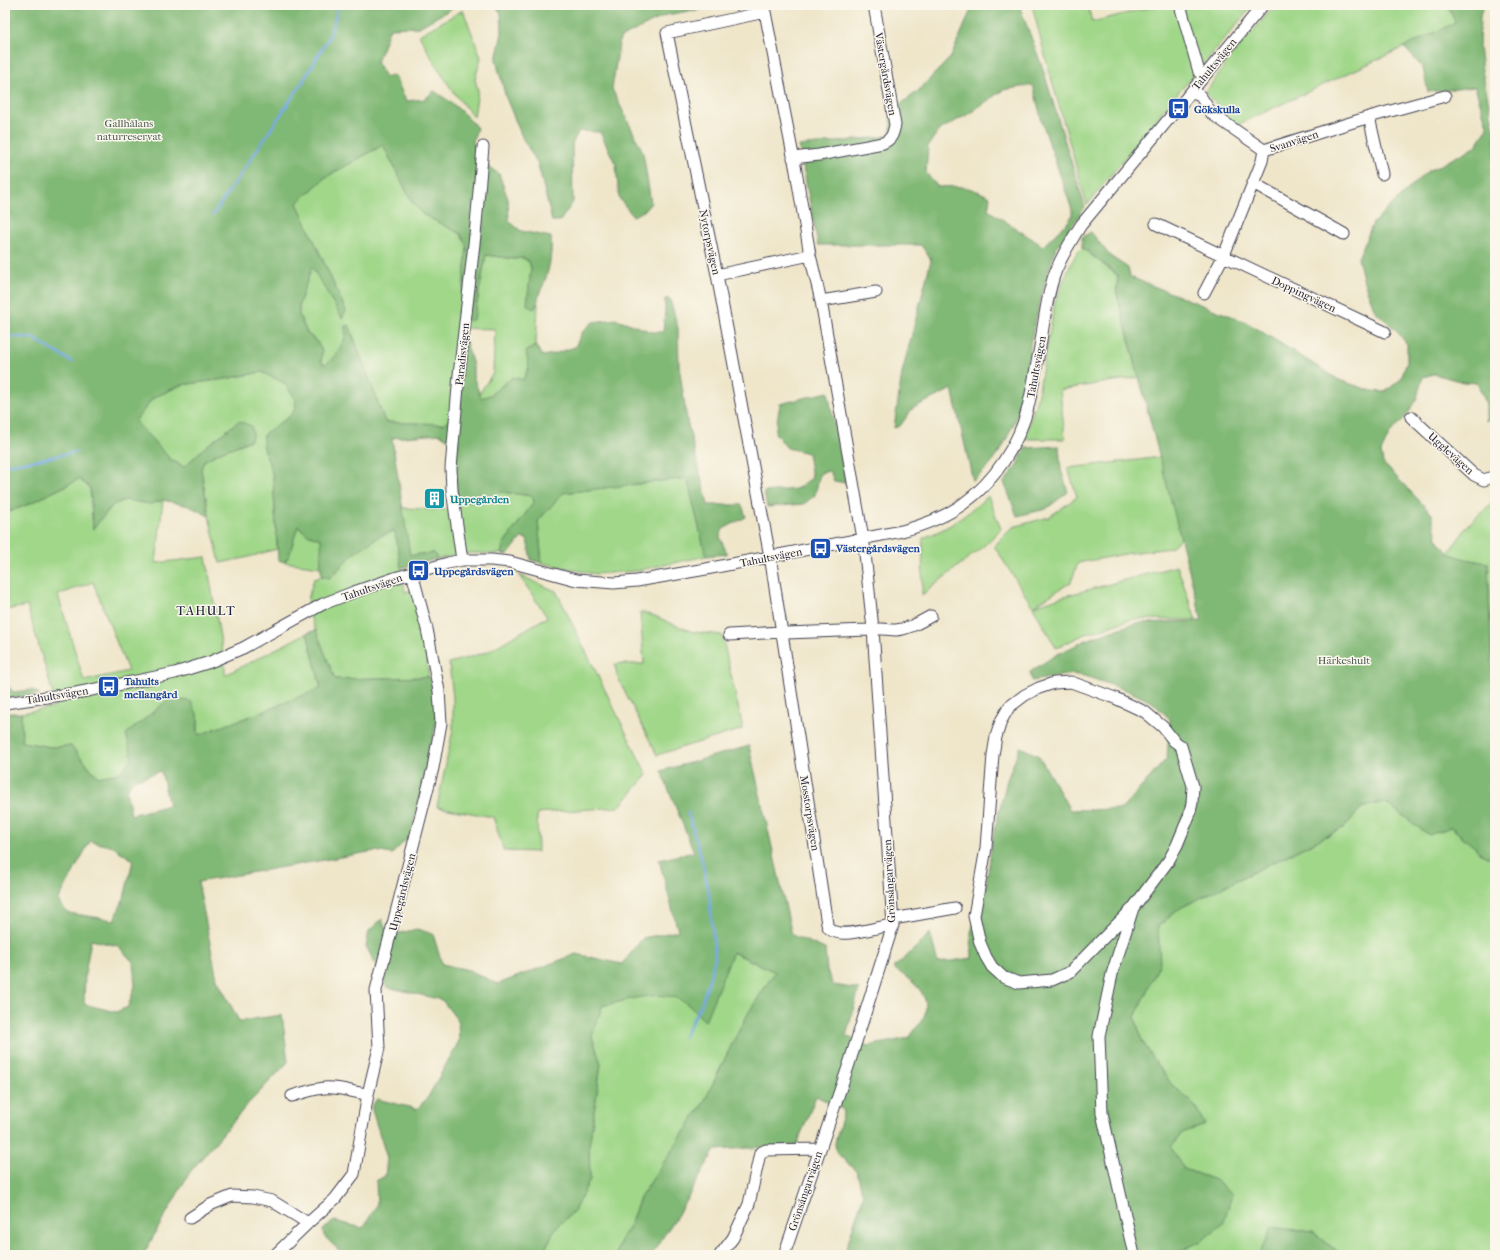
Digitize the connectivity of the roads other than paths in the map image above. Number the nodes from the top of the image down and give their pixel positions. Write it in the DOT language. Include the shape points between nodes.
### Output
graph roads {
  1 [pos="874,5"];
  2 [pos="1180,5"];
  3 [pos="1263,5"];
  4 [pos="1204,77"];
  5 [pos="1194,90"];
  6 [pos="1445,96"];
  7 [pos="1369,117"];
  8 [pos="483,147"];
  9 [pos="1264,150"];
  10 [pos="793,158"];
  11 [pos="1382,174"];
  12 [pos="1253,183"];
  13 [pos="1156,224"];
  14 [pos="1344,234"];
  15 [pos="810,255"];
  16 [pos="1224,255"];
  17 [pos="717,275"];
  18 [pos="876,292"];
  19 [pos="1204,293"];
  20 [pos="821,301"];
  21 [pos="1385,332"];
  22 [pos="1411,417"];
  23 [pos="1495,476"];
  24 [pos="863,540"];
  25 [pos="769,554"];
  26 [pos="462,560"];
  27 [pos="412,573"];
  28 [pos="931,616"];
  29 [pos="873,629"];
  30 [pos="781,632"];
  31 [pos="729,635"];
  32 [pos="5,703"];
  33 [pos="955,908"];
  34 [pos="1133,908"];
  35 [pos="893,922"];
  36 [pos="368,1094"];
  37 [pos="292,1096"];
  38 [pos="820,1149"];
  39 [pos="190,1218"];
  40 [pos="308,1223"];
  41 [pos="275,1255"];
  42 [pos="720,1255"];
  43 [pos="784,1255"];
  44 [pos="1134,1255"];
  1 -- 10 [label="street, Västergårdsvägen" via="895,125 890,140"];
  2 -- 4 [label="street" via="1199,72"];
  3 -- 4 [label="street, Tahultsvägen"];
  4 -- 5 [label="street, Tahultsvägen"];
  5 -- 9 [label="street, Svanvägen" via="1212,114"];
  5 -- 24 [label="street, Tahultsvägen" via="1081,225 1066,248 1056,271 1048,303 1028,408 1012,447 991,477 963,504 938,518 920,526"];
  6 -- 7 [label="street, Svanvägen"];
  7 -- 9 [label="street, Svanvägen"];
  7 -- 11 [label="street"];
  8 -- 26 [label="street, Paradisvägen" via="451,468"];
  9 -- 12 [label="street"];
  10 -- 15 [label="street"];
  10 -- 17 [label="street, Nytorpsvägen" via="765,12 667,33"];
  12 -- 14 [label="street"];
  12 -- 16 [label="street"];
  13 -- 16 [label="street, Doppingvägen"];
  15 -- 17 [label="street"];
  15 -- 20 [label="street"];
  16 -- 19 [label="street"];
  16 -- 21 [label="street, Doppingvägen"];
  17 -- 25 [label="street, Nytorpsvägen"];
  18 -- 20 [label="street"];
  20 -- 24 [label="street"];
  22 -- 23 [label="street, Ugglevägen" via="1474,475 1484,480"];
  24 -- 25 [label="street, Tahultsvägen"];
  24 -- 29 [label="street, Grönsångarvägen"];
  25 -- 26 [label="street, Tahultsvägen" via="637,581 614,583 576,580 510,562"];
  25 -- 30 [label="street, Mosstorpsvägen"];
  26 -- 27 [label="street, Tahultsvägen"];
  27 -- 32 [label="street, Tahultsvägen" via="324,604 243,648 210,662 175,673 109,687"];
  27 -- 36 [label="street, Uppegårdsvägen" via="427,629 439,691 441,723 434,768 376,990 379,1048"];
  28 -- 29 [label="street" via="915,625 898,630"];
  29 -- 30 [label="street"];
  29 -- 35 [label="street, Grönsångarvägen"];
  30 -- 31 [label="street"];
  30 -- 35 [label="street, Mosstorpsvägen" via="827,924 830,930 847,933"];
  33 -- 35 [label="street, Mosstorpsvägen"];
  34 -- 34 [label="street" via="1070,972 1052,980 1019,983 1003,977 992,967 980,943 974,916 986,848 996,737 1009,707 1039,688 1054,683 1071,682 1115,698 1145,712 1181,746 1193,786 1189,816 1169,860"];
  34 -- 44 [label="street" via="1112,974 1099,1036 1102,1113"];
  35 -- 38 [label="street, Grönsångarvägen" via="847,1072"];
  36 -- 37 [label="street" via="324,1088"];
  36 -- 40 [label="street, Uppegårdsvägen" via="354,1174 335,1200"];
  38 -- 42 [label="street" via="766,1150 760,1153 749,1204 732,1238"];
  38 -- 43 [label="street, Grönsångarvägen"];
  39 -- 40 [label="street" via="210,1205 232,1196 272,1201"];
  40 -- 41 [label="street, Uppegårdsvägen"];
}
